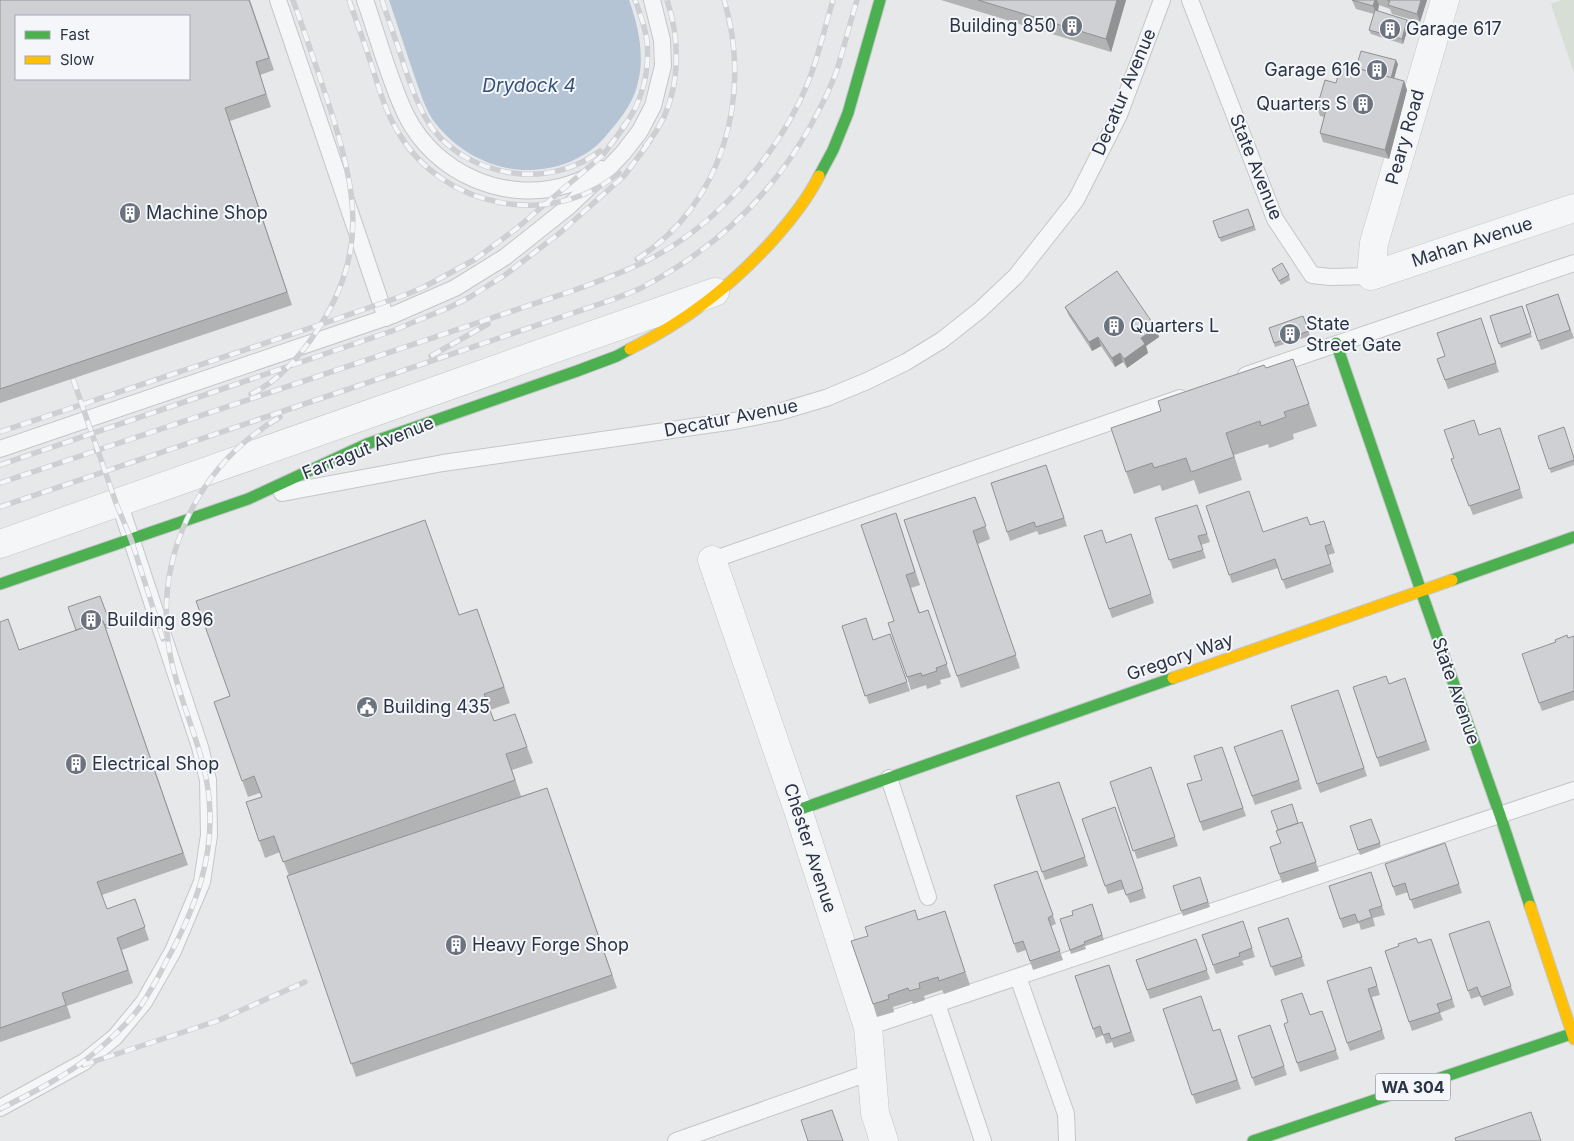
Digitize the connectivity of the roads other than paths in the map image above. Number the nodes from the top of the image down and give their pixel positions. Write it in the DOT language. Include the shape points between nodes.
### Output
graph roads {
  1 [pos="278,0"];
  2 [pos="365,0"];
  3 [pos="652,0"];
  4 [pos="880,0"];
  5 [pos="1162,0"];
  6 [pos="1190,0"];
  7 [pos="1445,0"];
  8 [pos="623,153"];
  9 [pos="1574,208"];
  10 [pos="1574,263"];
  11 [pos="1371,276"];
  12 [pos="724,289"];
  13 [pos="386,318"];
  14 [pos="1336,343"];
  15 [pos="1232,380"];
  16 [pos="1194,393"];
  17 [pos="0,449"];
  18 [pos="248,499"];
  19 [pos="119,502"];
  20 [pos="1574,537"];
  21 [pos="131,539"];
  22 [pos="0,544"];
  23 [pos="712,560"];
  24 [pos="0,584"];
  25 [pos="1421,591"];
  26 [pos="889,778"];
  27 [pos="1574,790"];
  28 [pos="798,810"];
  29 [pos="1500,815"];
  30 [pos="928,897"];
  31 [pos="1018,977"];
  32 [pos="937,1004"];
  33 [pos="868,1027"];
  34 [pos="1573,1036"];
  35 [pos="871,1072"];
  36 [pos="0,1108"];
  37 [pos="676,1141"];
  38 [pos="884,1141"];
  39 [pos="982,1141"];
  40 [pos="1067,1141"];
  41 [pos="1253,1141"];
  1 -- 13 [label="lane"];
  2 -- 8 [label="lane" via="406,115 428,146 456,170 495,187 552,189 586,178"];
  3 -- 8 [label="lane" via="662,40 662,66 653,106"];
  4 -- 12 [label="main road, Farragut Avenue" via="848,113 811,192 788,223"];
  5 -- 18 [label="lane, Decatur Avenue" via="1119,115 1076,200 1016,276 942,340 906,362 826,398 734,422 444,463"];
  6 -- 11 [label="lane, State Avenue" via="1275,219 1312,275"];
  7 -- 11 [label="street, Peary Road" via="1374,243"];
  8 -- 13 [label="lane" via="568,207 505,257 455,288"];
  9 -- 11 [label="street, Mahan Avenue"];
  10 -- 14 [label="lane"];
  12 -- 18 [label="main road, Farragut Avenue" via="681,321 617,356 367,444"];
  12 -- 19 [label="street, Farragut Avenue"];
  13 -- 17 [label="lane"];
  14 -- 15 [label="lane"];
  14 -- 25 [label="main road, State Avenue"];
  16 -- 23 [label="lane"];
  18 -- 21 [label="main road, Farragut Avenue"];
  19 -- 21 [label="lane"];
  19 -- 22 [label="street, Farragut Avenue"];
  20 -- 25 [label="main road, Gregory Way"];
  21 -- 24 [label="main road, Farragut Avenue"];
  21 -- 36 [label="lane" via="208,780 210,835 202,882 173,951 144,1002 115,1037 84,1062"];
  23 -- 28 [label="street, Chester Avenue"];
  25 -- 26 [label="main road, Gregory Way"];
  25 -- 29 [label="main road, State Avenue"];
  26 -- 28 [label="main road, Gregory Way"];
  26 -- 30 [label="lane"];
  27 -- 29 [label="lane"];
  28 -- 33 [label="street, Chester Avenue"];
  29 -- 31 [label="lane"];
  29 -- 34 [label="main road, State Avenue"];
  31 -- 32 [label="lane"];
  31 -- 40 [label="lane" via="1066,1114"];
  32 -- 33 [label="lane"];
  32 -- 39 [label="lane"];
  33 -- 35 [label="street, Chester Avenue"];
  34 -- 41 [label="main road, WA 304"];
  35 -- 37 [label="lane"];
  35 -- 38 [label="street, Chester Avenue" via="874,1113"];
}
